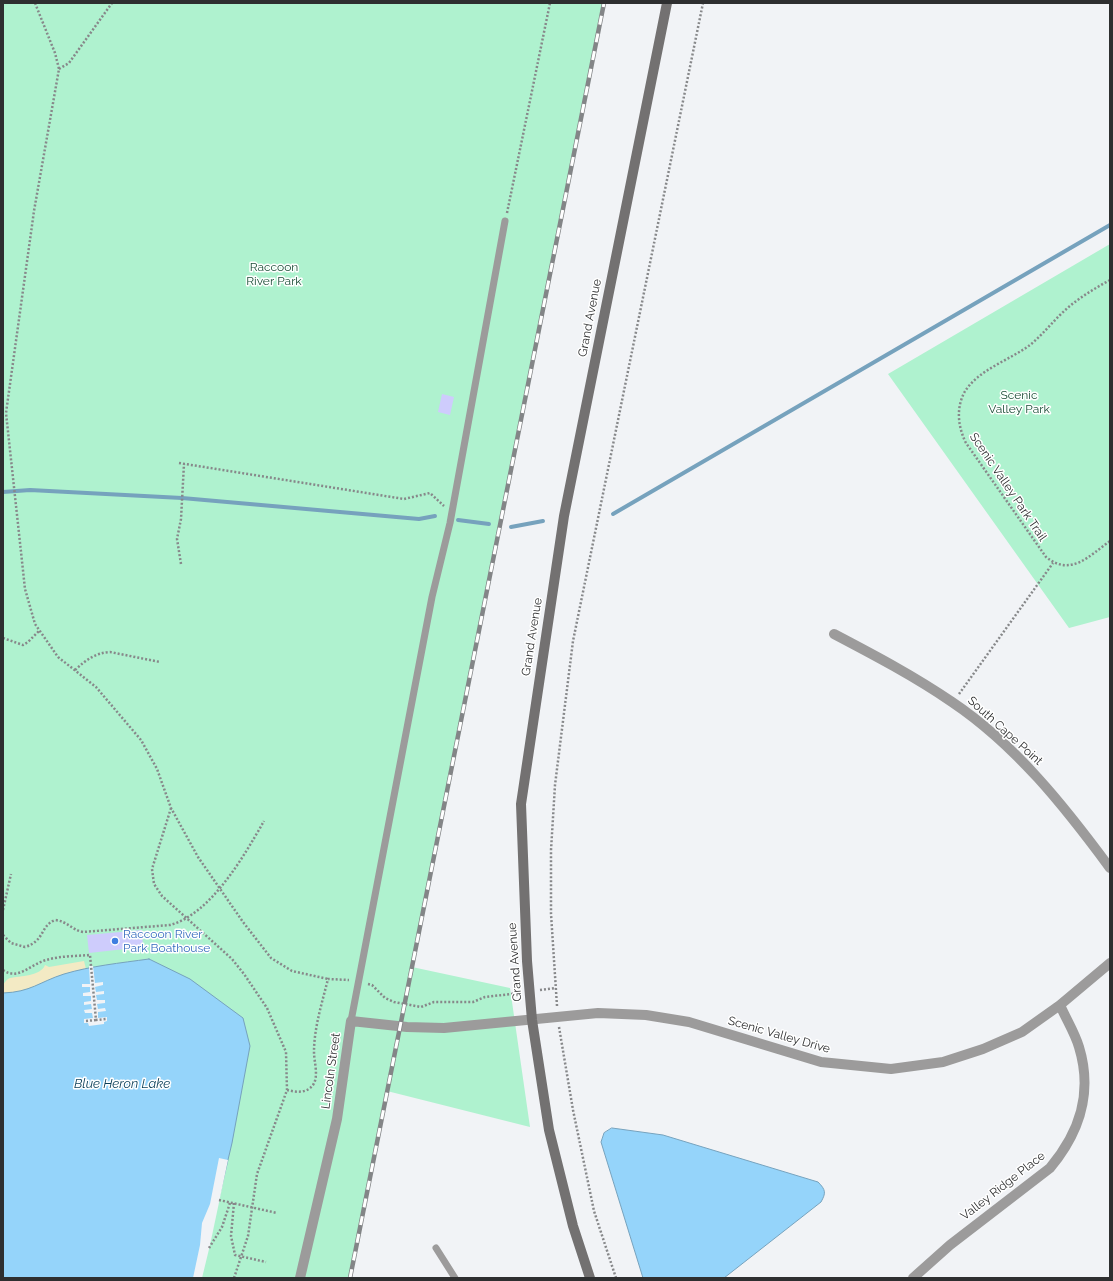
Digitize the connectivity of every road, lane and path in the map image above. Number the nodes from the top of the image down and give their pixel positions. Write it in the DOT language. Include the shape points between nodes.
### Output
graph roads {
  1 [pos="35,3"];
  2 [pos="112,3"];
  3 [pos="550,3"];
  4 [pos="667,3"];
  5 [pos="703,3"];
  6 [pos="58,69"];
  7 [pos="505,221"];
  8 [pos="1110,280"];
  9 [pos="178,463"];
  10 [pos="184,464"];
  11 [pos="452,513"];
  12 [pos="1110,541"];
  13 [pos="1053,563"];
  14 [pos="181,564"];
  15 [pos="40,630"];
  16 [pos="834,634"];
  17 [pos="3,638"];
  18 [pos="160,662"];
  19 [pos="75,670"];
  20 [pos="953,702"];
  21 [pos="171,808"];
  22 [pos="264,820"];
  23 [pos="1110,868"];
  24 [pos="11,874"];
  25 [pos="220,888"];
  26 [pos="3,910"];
  27 [pos="186,919"];
  28 [pos="3,935"];
  29 [pos="1110,963"];
  30 [pos="3,970"];
  31 [pos="328,979"];
  32 [pos="556,988"];
  33 [pos="548,989"];
  34 [pos="557,1002"];
  35 [pos="1060,1005"];
  36 [pos="106,1019"];
  37 [pos="96,1020"];
  38 [pos="532,1020"];
  39 [pos="86,1021"];
  40 [pos="351,1021"];
  41 [pos="559,1032"];
  42 [pos="219,1200"];
  43 [pos="232,1203"];
  44 [pos="252,1207"];
  45 [pos="277,1213"];
  46 [pos="209,1248"];
  47 [pos="436,1248"];
  48 [pos="240,1256"];
  49 [pos="266,1262"];
  50 [pos="234,1278"];
  51 [pos="300,1278"];
  52 [pos="455,1278"];
  53 [pos="590,1278"];
  54 [pos="616,1278"];
  55 [pos="913,1278"];
  1 -- 6 [label="path" via="55,53"];
  2 -- 6 [label="path" via="69,63"];
  3 -- 7 [label="path"];
  4 -- 38 [label="main road, Grand Avenue" via="564,516 521,804 527,967"];
  5 -- 32 [label="path" via="573,641 555,785 551,850 551,914"];
  6 -- 15 [label="path" via="34,211 6,413 25,589 35,624"];
  7 -- 11 [label="lane"];
  8 -- 13 [label="path, Scenic Valley Park Trail" via="1079,298 1026,347 972,382 964,393 960,405 958,420 966,443 1040,551"];
  9 -- 10 [label="path"];
  10 -- 11 [label="path" via="404,499 430,493"];
  10 -- 14 [label="path" via="181,519 177,539"];
  11 -- 40 [label="lane" via="432,597"];
  12 -- 13 [label="path" via="1080,563 1069,566"];
  13 -- 20 [label="path"];
  15 -- 17 [label="path" via="23,645"];
  15 -- 19 [label="path" via="58,657"];
  16 -- 20 [label="street, South Cape Point" via="905,672"];
  18 -- 19 [label="path" via="114,652 102,652 89,658"];
  19 -- 21 [label="path" via="105,696 141,740 157,769"];
  20 -- 23 [label="street, South Cape Point" via="983,725 1047,787"];
  21 -- 25 [label="path" via="198,856"];
  21 -- 27 [label="path" via="154,858 152,876 162,896"];
  22 -- 25 [label="path"];
  24 -- 26 [label="path"];
  25 -- 27 [label="path"];
  25 -- 31 [label="path" via="271,958 292,971"];
  27 -- 28 [label="path" via="170,925 83,932 55,920 46,927 38,940 25,947 10,943"];
  27 -- 44 [label="path" via="232,960 253,986 276,1024 286,1052 287,1090 257,1174"];
  29 -- 35 [label="street, Scenic Valley Drive"];
  30 -- 37 [label="path" via="12,974 22,973 45,960 90,955"];
  32 -- 33 [label="path"];
  32 -- 34 [label="path"];
  35 -- 38 [label="street, Scenic Valley Drive" via="1022,1032 983,1049 943,1062 891,1069 821,1062 689,1022 646,1015 598,1013"];
  35 -- 55 [label="street, Valley Ridge Place" via="1079,1045 1084,1065 1083,1103 1073,1137 1050,1168 950,1244"];
  36 -- 37 [label="path"];
  37 -- 39 [label="path"];
  38 -- 40 [label="street, Lincoln Street" via="444,1028"];
  38 -- 53 [label="main road, Grand Avenue" via="549,1130 573,1226"];
  40 -- 51 [label="street, Lincoln Street" via="337,1119"];
  41 -- 54 [label="path" via="594,1211"];
  42 -- 43 [label="path"];
  43 -- 44 [label="path"];
  43 -- 46 [label="path"];
  43 -- 48 [label="path" via="231,1242 235,1255"];
  44 -- 45 [label="path"];
  44 -- 48 [label="path" via="248,1236"];
  47 -- 52 [label="lane"];
  48 -- 49 [label="path"];
  48 -- 50 [label="path"];
}
